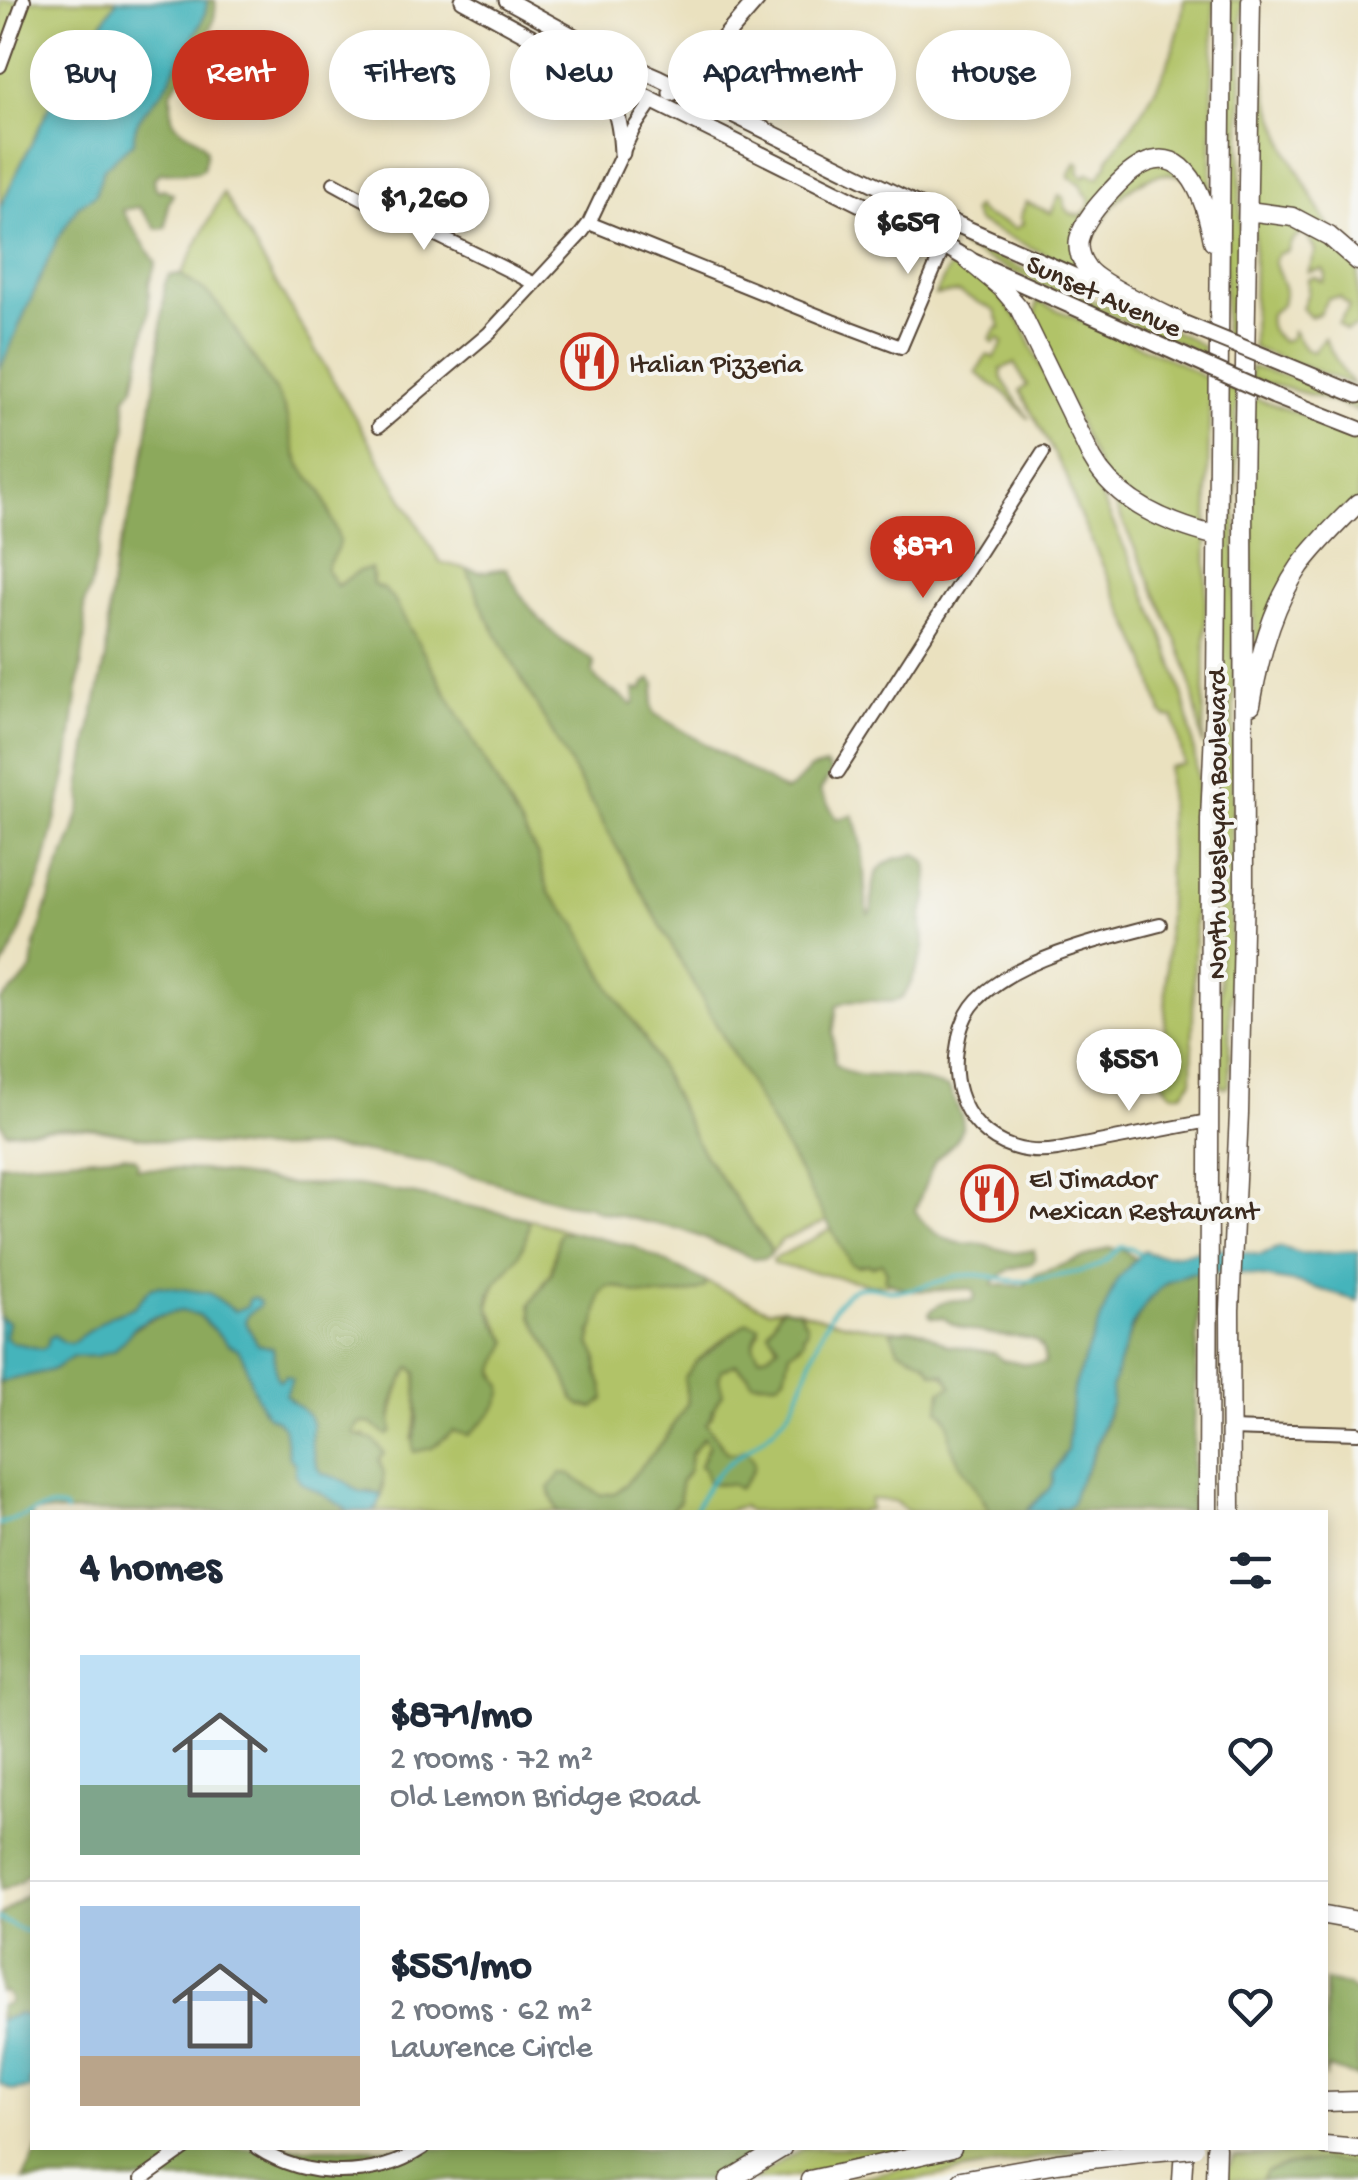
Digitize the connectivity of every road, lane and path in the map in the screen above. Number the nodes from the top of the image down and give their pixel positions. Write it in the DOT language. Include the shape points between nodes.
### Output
graph roads {
  1 [pos="24,0"];
  2 [pos="464,0"];
  3 [pos="508,0"];
  4 [pos="756,0"];
  5 [pos="1222,0"];
  6 [pos="1250,0"];
  7 [pos="519,30"];
  8 [pos="731,30"];
  9 [pos="0,66"];
  10 [pos="668,84"];
  11 [pos="668,94"];
  12 [pos="648,98"];
  13 [pos="653,100"];
  14 [pos="619,120"];
  15 [pos="741,120"];
  16 [pos="622,153"];
  17 [pos="334,184"];
  18 [pos="1248,211"];
  19 [pos="589,223"];
  20 [pos="954,224"];
  21 [pos="944,246"];
  22 [pos="967,259"];
  23 [pos="1358,261"];
  24 [pos="535,284"];
  25 [pos="1219,306"];
  26 [pos="1180,322"];
  27 [pos="1358,396"];
  28 [pos="379,426"];
  29 [pos="1358,430"];
  30 [pos="1043,452"];
  31 [pos="1355,508"];
  32 [pos="1217,536"];
  33 [pos="1242,764"];
  34 [pos="838,772"];
  35 [pos="1160,924"];
  36 [pos="1208,1120"];
  37 [pos="1231,1429"];
  38 [pos="1358,1432"];
  39 [pos="1208,1510"];
  40 [pos="1231,1510"];
  41 [pos="1328,1917"];
  42 [pos="1354,1920"];
  43 [pos="1358,2101"];
  44 [pos="1328,2102"];
  45 [pos="1358,2139"];
  46 [pos="1328,2143"];
  47 [pos="1328,2143"];
  48 [pos="1358,2148"];
  49 [pos="183,2150"];
  50 [pos="259,2150"];
  51 [pos="420,2150"];
  52 [pos="779,2150"];
  53 [pos="943,2150"];
  54 [pos="1172,2150"];
  55 [pos="1184,2150"];
  56 [pos="1216,2150"];
  57 [pos="140,2180"];
  58 [pos="729,2180"];
  59 [pos="810,2180"];
  60 [pos="961,2180"];
  61 [pos="1182,2180"];
  62 [pos="1214,2180"];
  1 -- 9 [label="street"];
  2 -- 7 [label="main road, Sunset Avenue"];
  3 -- 10 [label="main road, Sunset Avenue"];
  4 -- 8 [label="main road"];
  5 -- 25 [label="highway"];
  6 -- 18 [label="highway, North Wesleyan Boulevard"];
  11 -- 13 [label="main road"];
  12 -- 13 [label="main road, Sunset Avenue"];
  13 -- 16 [label="street"];
  13 -- 21 [label="main road, Sunset Avenue"];
  14 -- 16 [label="main road"];
  15 -- 20 [label="main road, Sunset Avenue"];
  16 -- 19 [label="street"];
  17 -- 24 [label="street"];
  18 -- 23 [label="highway" via="1293,217"];
  18 -- 33 [label="highway, North Wesleyan Boulevard"];
  19 -- 21 [label="street" via="901,347"];
  19 -- 24 [label="street"];
  20 -- 21 [label="street"];
  20 -- 26 [label="main road, Sunset Avenue"];
  21 -- 22 [label="main road, Sunset Avenue"];
  22 -- 29 [label="main road, Sunset Avenue, bridge"];
  22 -- 32 [label="highway" via="1019,308 1104,477 1155,514"];
  24 -- 28 [label="street"];
  25 -- 26 [label="highway" via="1214,247 1196,185 1170,160 1143,164 1095,210 1078,252 1095,277"];
  25 -- 32 [label="highway, North Wesleyan Boulevard"];
  26 -- 27 [label="main road, Sunset Avenue, bridge"];
  30 -- 34 [label="street"];
  31 -- 33 [label="highway" via="1290,582 1256,676"];
  32 -- 36 [label="highway, North Wesleyan Boulevard"];
  33 -- 37 [label="highway, North Wesleyan Boulevard"];
  35 -- 36 [label="street" via="1026,966 977,1000 960,1029 959,1096 985,1133 1033,1152"];
  36 -- 39 [label="highway, North Wesleyan Boulevard"];
  37 -- 38 [label="street"];
  37 -- 40 [label="highway, North Wesleyan Boulevard"];
  41 -- 42 [label="highway"];
  43 -- 44 [label="highway"];
  45 -- 46 [label="highway"];
  47 -- 48 [label="highway"];
  49 -- 57 [label="street"];
  50 -- 51 [label="street" via="301,2174 334,2178 363,2177"];
  52 -- 58 [label="highway"];
  53 -- 59 [label="highway"];
  54 -- 60 [label="highway, bridge"];
  55 -- 61 [label="highway"];
  56 -- 62 [label="highway"];
}
